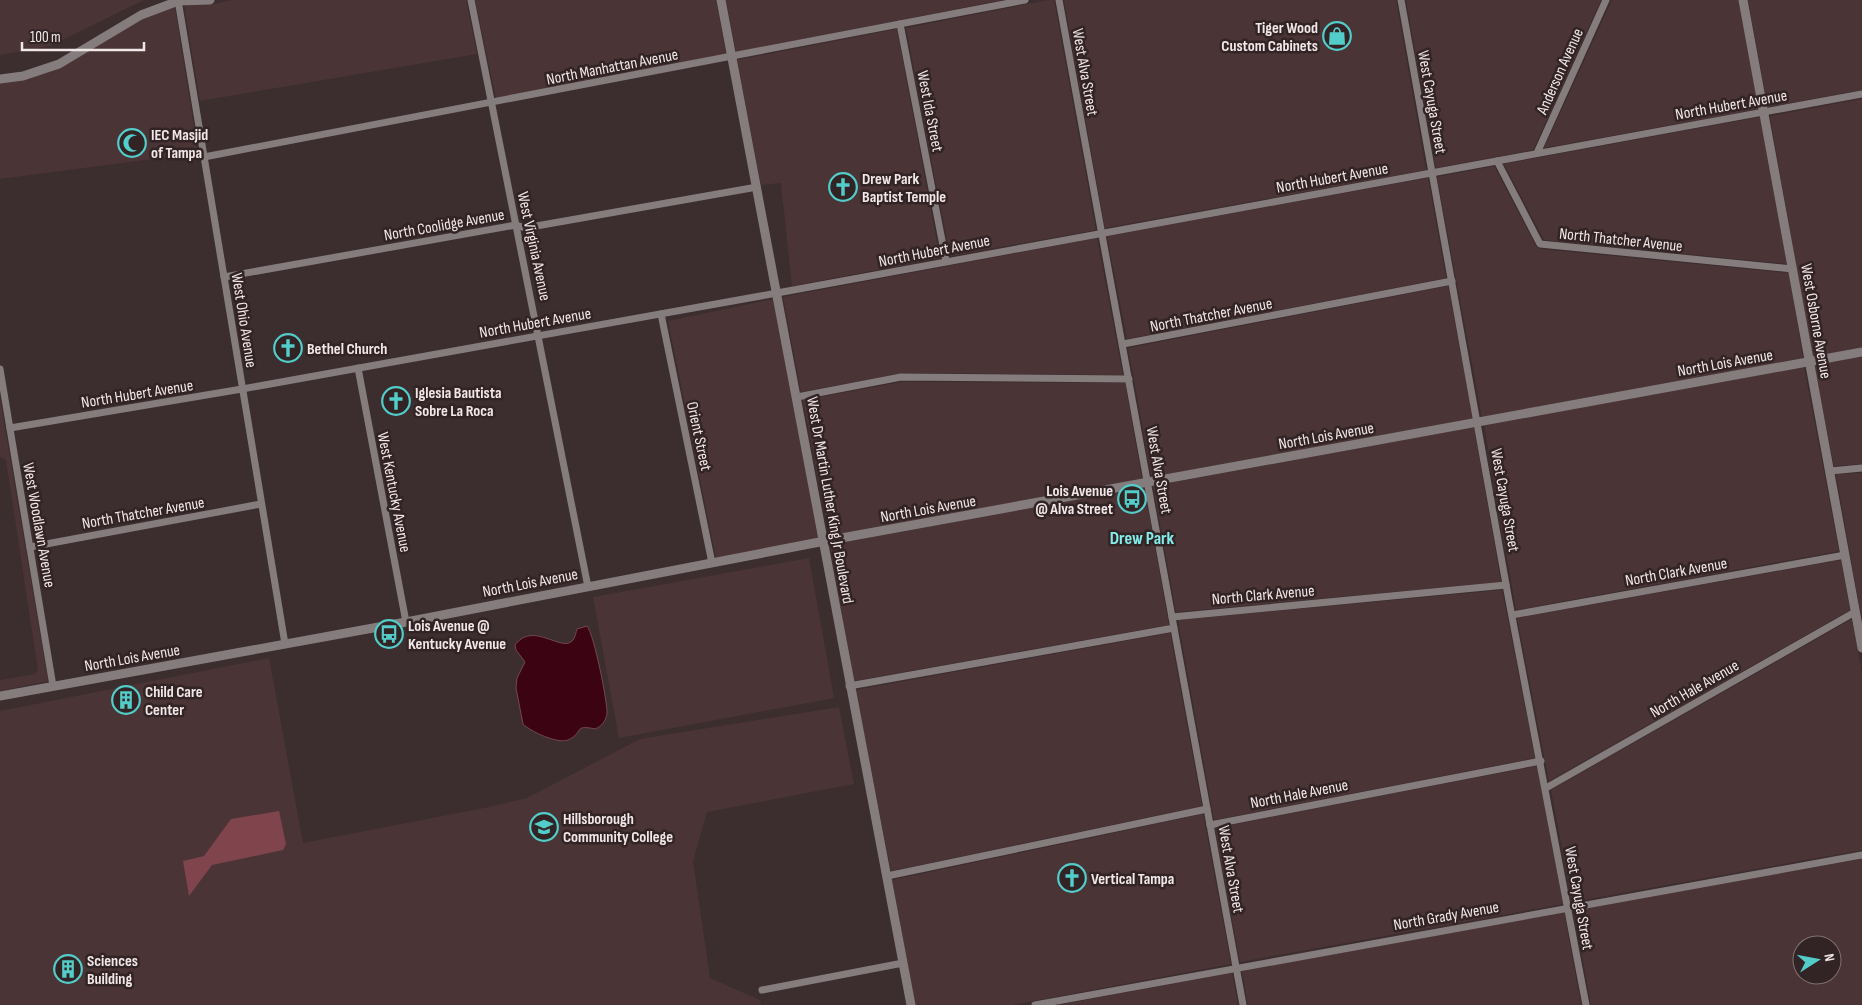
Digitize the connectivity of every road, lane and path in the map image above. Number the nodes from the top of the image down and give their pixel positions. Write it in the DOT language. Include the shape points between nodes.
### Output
graph roads {
  1 [pos="179,0"];
  2 [pos="210,0"];
  3 [pos="470,0"];
  4 [pos="721,0"];
  5 [pos="1025,0"];
  6 [pos="1059,0"];
  7 [pos="1401,0"];
  8 [pos="1606,0"];
  9 [pos="1743,0"];
  10 [pos="900,24"];
  11 [pos="732,57"];
  12 [pos="0,79"];
  13 [pos="1862,94"];
  14 [pos="492,103"];
  15 [pos="1764,112"];
  16 [pos="1537,153"];
  17 [pos="204,157"];
  18 [pos="1497,161"];
  19 [pos="1432,173"];
  20 [pos="757,187"];
  21 [pos="516,224"];
  22 [pos="1101,233"];
  23 [pos="946,262"];
  24 [pos="1793,269"];
  25 [pos="224,277"];
  26 [pos="1452,281"];
  27 [pos="778,293"];
  28 [pos="661,314"];
  29 [pos="539,335"];
  30 [pos="1123,344"];
  31 [pos="1862,352"];
  32 [pos="1808,362"];
  33 [pos="358,368"];
  34 [pos="0,369"];
  35 [pos="1129,379"];
  36 [pos="242,389"];
  37 [pos="797,397"];
  38 [pos="1478,422"];
  39 [pos="10,428"];
  40 [pos="1862,468"];
  41 [pos="1830,471"];
  42 [pos="1148,482"];
  43 [pos="262,504"];
  44 [pos="825,541"];
  45 [pos="30,547"];
  46 [pos="1845,555"];
  47 [pos="712,563"];
  48 [pos="1506,585"];
  49 [pos="588,587"];
  50 [pos="1855,612"];
  51 [pos="1512,615"];
  52 [pos="1172,617"];
  53 [pos="406,622"];
  54 [pos="1174,628"];
  55 [pos="285,644"];
  56 [pos="1862,648"];
  57 [pos="54,686"];
  58 [pos="849,686"];
  59 [pos="0,696"];
  60 [pos="1541,761"];
  61 [pos="1546,788"];
  62 [pos="1207,809"];
  63 [pos="1210,825"];
  64 [pos="1862,855"];
  65 [pos="887,876"];
  66 [pos="1568,907"];
  67 [pos="903,963"];
  68 [pos="1236,968"];
  69 [pos="762,990"];
  70 [pos="911,1005"];
  71 [pos="1035,1005"];
  72 [pos="1243,1005"];
  73 [pos="1586,1005"];
  1 -- 2 [label="street"];
  1 -- 12 [label="street" via="141,15 60,64 23,76"];
  1 -- 17 [label="street, West Ohio Avenue"];
  3 -- 14 [label="street, West Virginia Avenue"];
  4 -- 11 [label="street, West Dr Martin Luther King Jr Boulevard"];
  5 -- 10 [label="street, North Manhattan Avenue"];
  6 -- 22 [label="street, West Alva Street"];
  7 -- 19 [label="street, West Cayuga Street"];
  8 -- 16 [label="street, Anderson Avenue"];
  9 -- 15 [label="street, West Osborne Avenue"];
  10 -- 11 [label="street, North Manhattan Avenue"];
  10 -- 23 [label="street, West Ida Street"];
  11 -- 14 [label="street, North Manhattan Avenue"];
  11 -- 20 [label="street, West Dr Martin Luther King Jr Boulevard"];
  13 -- 15 [label="street, North Hubert Avenue"];
  14 -- 17 [label="street, North Manhattan Avenue"];
  14 -- 21 [label="street, West Virginia Avenue"];
  15 -- 16 [label="street, North Hubert Avenue"];
  15 -- 24 [label="street, West Osborne Avenue"];
  16 -- 18 [label="street, North Hubert Avenue"];
  17 -- 25 [label="street, West Ohio Avenue"];
  18 -- 19 [label="street, North Hubert Avenue"];
  18 -- 24 [label="street, North Thatcher Avenue" via="1540,244"];
  19 -- 22 [label="street, North Hubert Avenue"];
  19 -- 26 [label="street, West Cayuga Street"];
  20 -- 21 [label="street, North Coolidge Avenue" via="525,228"];
  20 -- 27 [label="street, West Dr Martin Luther King Jr Boulevard"];
  21 -- 25 [label="street, North Coolidge Avenue"];
  21 -- 29 [label="street, West Virginia Avenue"];
  22 -- 23 [label="street, North Hubert Avenue"];
  22 -- 30 [label="street, West Alva Street"];
  23 -- 27 [label="street, North Hubert Avenue"];
  24 -- 32 [label="street, West Osborne Avenue"];
  25 -- 36 [label="street, West Ohio Avenue"];
  26 -- 30 [label="street, North Thatcher Avenue"];
  26 -- 38 [label="street, West Cayuga Street"];
  27 -- 28 [label="street, North Hubert Avenue"];
  27 -- 37 [label="street, West Dr Martin Luther King Jr Boulevard"];
  28 -- 29 [label="street, North Hubert Avenue"];
  28 -- 47 [label="street, Orient Street"];
  29 -- 33 [label="street, North Hubert Avenue"];
  29 -- 49 [label="street, West Virginia Avenue"];
  30 -- 35 [label="street, West Alva Street"];
  31 -- 32 [label="street, North Lois Avenue"];
  32 -- 38 [label="street, North Lois Avenue"];
  32 -- 41 [label="street, West Osborne Avenue"];
  33 -- 36 [label="street, North Hubert Avenue"];
  33 -- 53 [label="street, West Kentucky Avenue"];
  34 -- 39 [label="street, West Woodlawn Avenue"];
  35 -- 37 [label="street" via="902,377"];
  35 -- 42 [label="street, West Alva Street"];
  36 -- 39 [label="street, North Hubert Avenue"];
  36 -- 43 [label="street, West Ohio Avenue"];
  37 -- 44 [label="street, West Dr Martin Luther King Jr Boulevard"];
  38 -- 42 [label="street, North Lois Avenue"];
  38 -- 48 [label="street, West Cayuga Street"];
  39 -- 45 [label="street, West Woodlawn Avenue"];
  40 -- 41 [label="street"];
  41 -- 46 [label="street, West Osborne Avenue"];
  42 -- 44 [label="street, North Lois Avenue"];
  42 -- 52 [label="street, West Alva Street"];
  43 -- 45 [label="street, North Thatcher Avenue"];
  43 -- 55 [label="street, West Ohio Avenue"];
  44 -- 47 [label="street, North Lois Avenue"];
  44 -- 58 [label="street, West Dr Martin Luther King Jr Boulevard"];
  45 -- 57 [label="street, West Woodlawn Avenue"];
  46 -- 50 [label="street, West Osborne Avenue"];
  46 -- 51 [label="street, North Clark Avenue"];
  47 -- 49 [label="street, North Lois Avenue"];
  48 -- 51 [label="street, West Cayuga Street"];
  48 -- 52 [label="street, North Clark Avenue"];
  49 -- 53 [label="street, North Lois Avenue"];
  50 -- 56 [label="street, West Osborne Avenue"];
  50 -- 61 [label="street, North Hale Avenue"];
  51 -- 60 [label="street, West Cayuga Street"];
  52 -- 54 [label="street, West Alva Street"];
  53 -- 55 [label="street, North Lois Avenue"];
  54 -- 58 [label="street"];
  54 -- 62 [label="street, West Alva Street"];
  55 -- 57 [label="street, North Lois Avenue"];
  57 -- 59 [label="street, North Lois Avenue"];
  58 -- 65 [label="street, West Dr Martin Luther King Jr Boulevard"];
  60 -- 61 [label="street, West Cayuga Street"];
  60 -- 63 [label="street, North Hale Avenue"];
  61 -- 66 [label="street, West Cayuga Street"];
  62 -- 63 [label="street, West Alva Street"];
  62 -- 65 [label="street"];
  63 -- 68 [label="street, West Alva Street"];
  64 -- 66 [label="street, North Grady Avenue"];
  65 -- 67 [label="street, West Dr Martin Luther King Jr Boulevard"];
  66 -- 68 [label="street, North Grady Avenue"];
  66 -- 73 [label="street, West Cayuga Street"];
  67 -- 69 [label="street"];
  67 -- 70 [label="street, West Dr Martin Luther King Jr Boulevard"];
  68 -- 71 [label="street, North Grady Avenue"];
  68 -- 72 [label="street, West Alva Street"];
}
